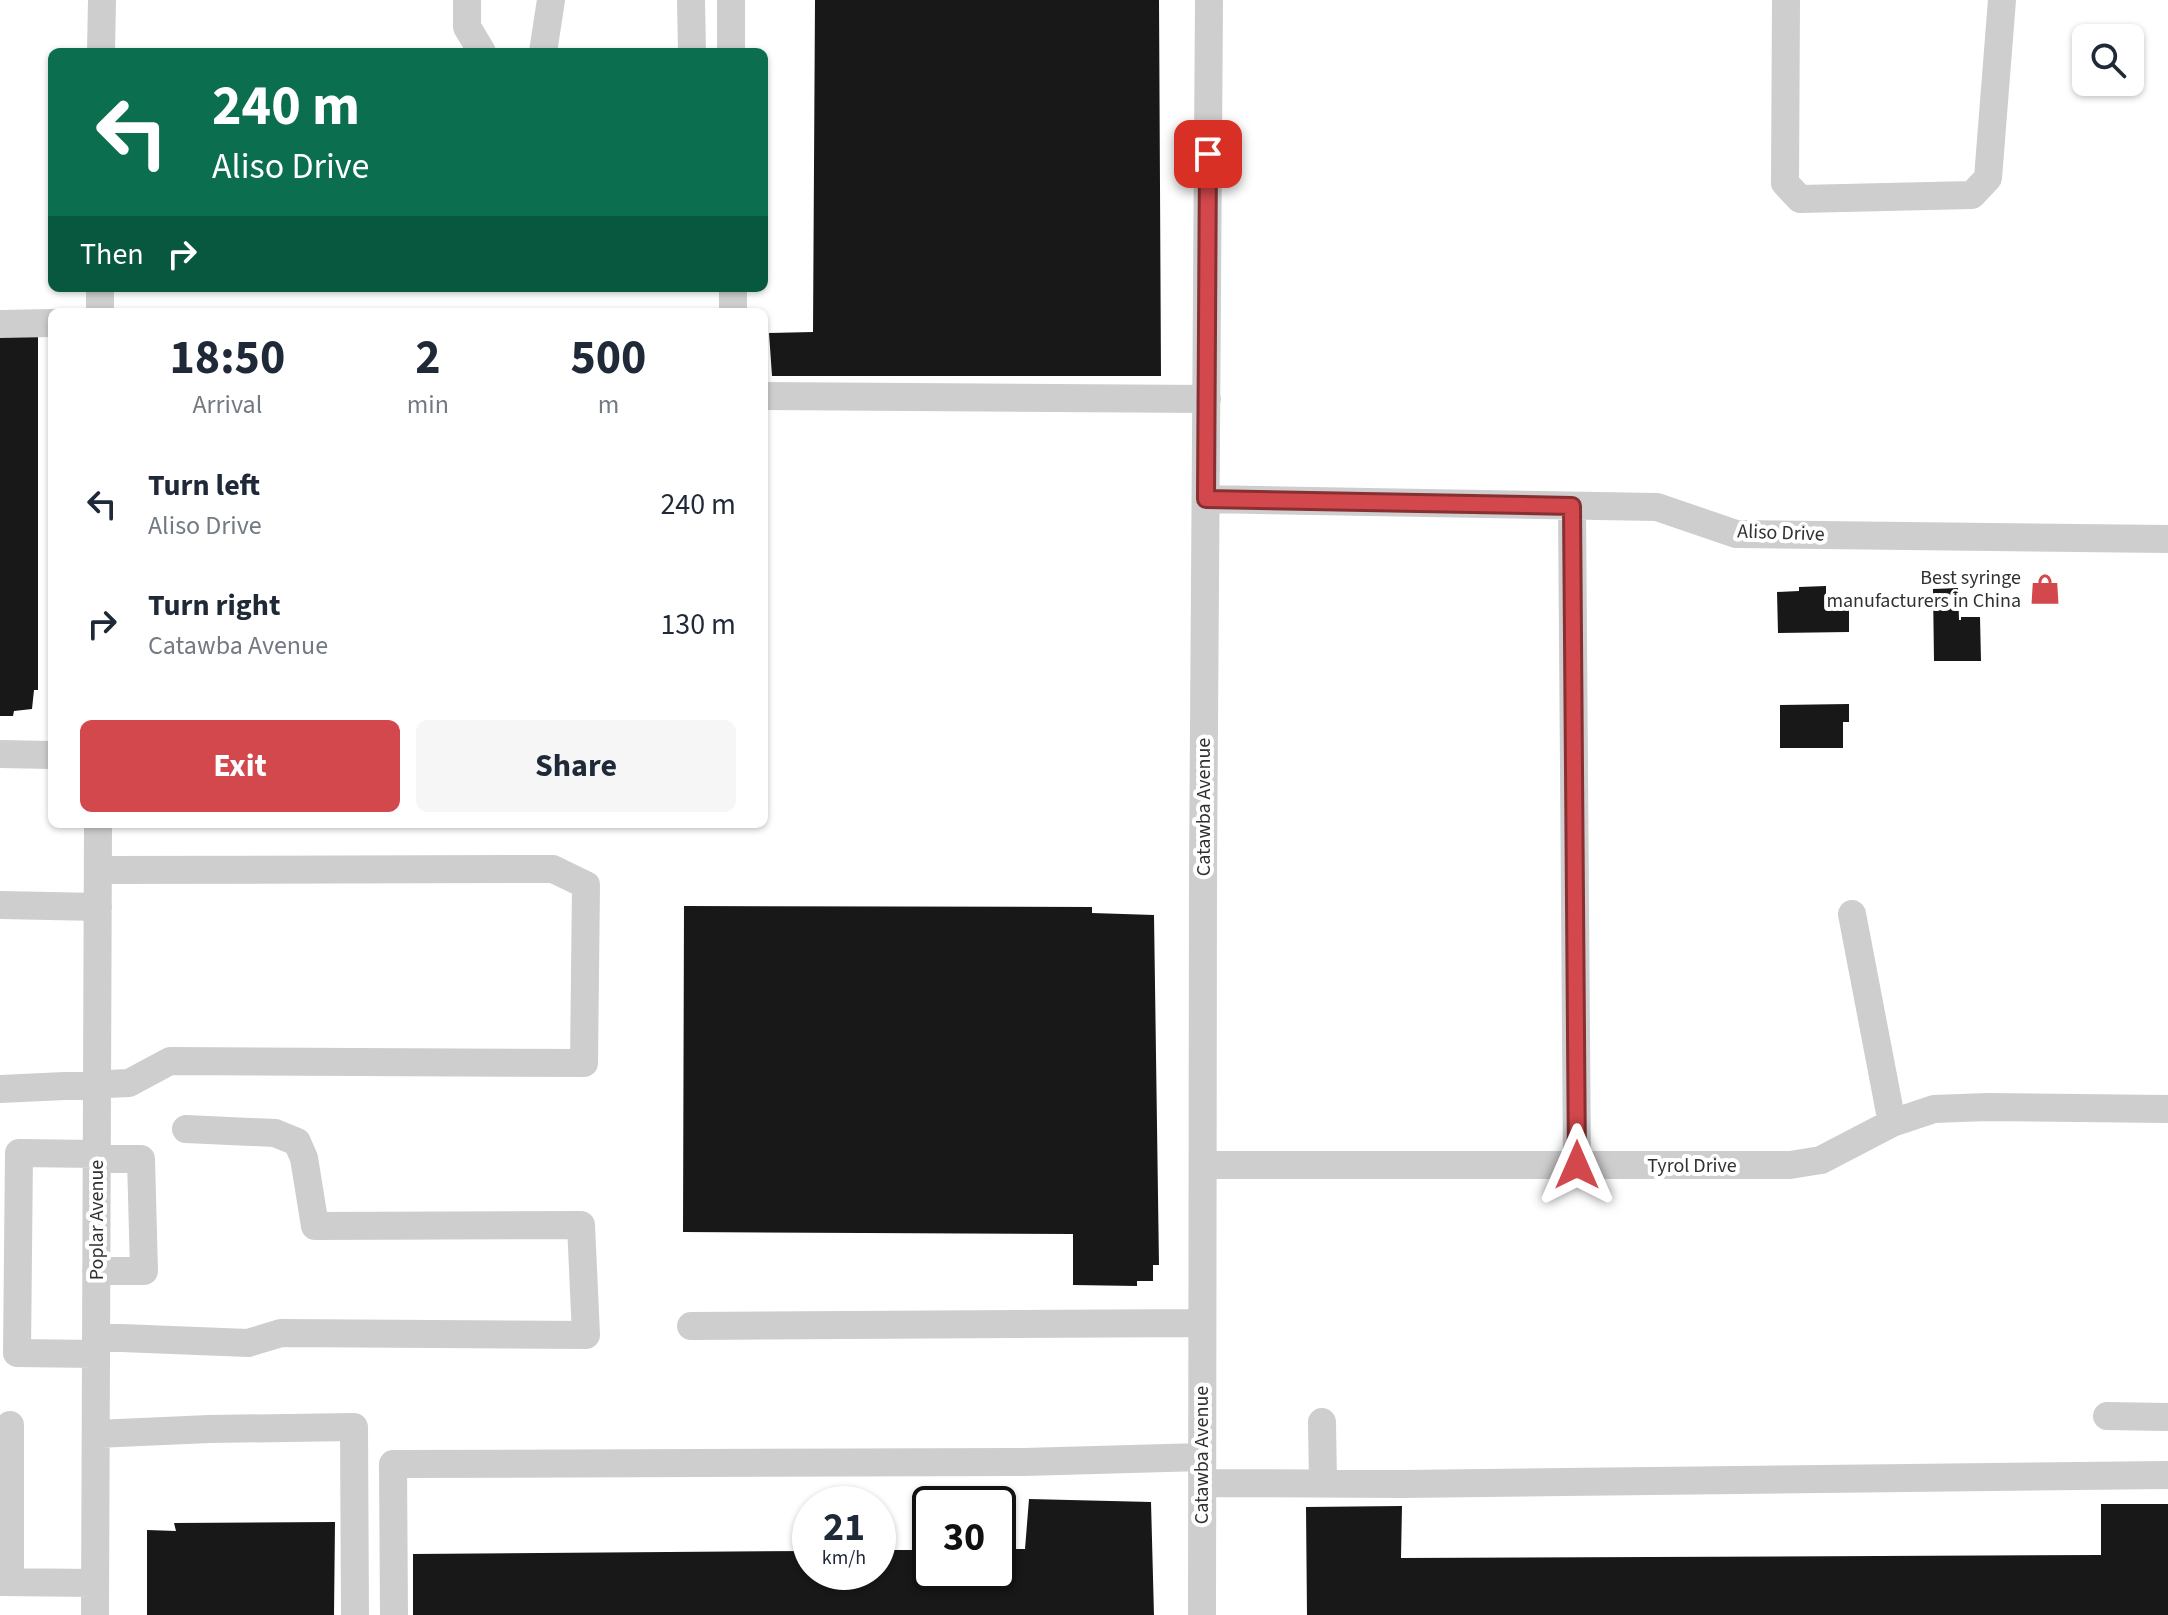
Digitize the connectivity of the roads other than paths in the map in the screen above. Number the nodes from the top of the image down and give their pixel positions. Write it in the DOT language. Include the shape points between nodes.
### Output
graph roads {
  1 [pos="102,0"];
  2 [pos="467,0"];
  3 [pos="551,0"];
  4 [pos="691,0"];
  5 [pos="731,0"];
  6 [pos="1209,0"];
  7 [pos="1786,0"];
  8 [pos="2002,0"];
  9 [pos="101,48"];
  10 [pos="480,48"];
  11 [pos="544,48"];
  12 [pos="692,48"];
  13 [pos="731,48"];
  14 [pos="48,323"];
  15 [pos="0,324"];
  16 [pos="768,396"];
  17 [pos="1207,399"];
  18 [pos="1206,499"];
  19 [pos="1572,506"];
  20 [pos="2168,539"];
  21 [pos="0,754"];
  22 [pos="48,755"];
  23 [pos="98,828"];
  24 [pos="98,870"];
  25 [pos="0,905"];
  26 [pos="98,907"];
  27 [pos="1852,914"];
  28 [pos="97,1085"];
  29 [pos="0,1089"];
  30 [pos="2168,1109"];
  31 [pos="1892,1123"];
  32 [pos="186,1129"];
  33 [pos="97,1157"];
  34 [pos="1203,1165"];
  35 [pos="1577,1165"];
  36 [pos="9,1177"];
  37 [pos="96,1271"];
  38 [pos="1202,1323"];
  39 [pos="691,1326"];
  40 [pos="96,1346"];
  41 [pos="8,1353"];
  42 [pos="2107,1416"];
  43 [pos="2168,1417"];
  44 [pos="1322,1422"];
  45 [pos="10,1425"];
  46 [pos="96,1434"];
  47 [pos="1202,1470"];
  48 [pos="2168,1475"];
  49 [pos="1323,1483"];
  50 [pos="5,1582"];
  51 [pos="95,1583"];
  52 [pos="95,1615"];
  53 [pos="355,1615"];
  54 [pos="394,1615"];
  55 [pos="1202,1615"];
  1 -- 9 [label="street"];
  2 -- 10 [label="street" via="467,27"];
  3 -- 11 [label="street"];
  4 -- 12 [label="street"];
  5 -- 13 [label="street"];
  6 -- 17 [label="street, Catawba Avenue"];
  7 -- 8 [label="street" via="1785,183 1800,199 1972,195 1988,178"];
  14 -- 15 [label="street"];
  16 -- 17 [label="street"];
  17 -- 18 [label="street, Catawba Avenue"];
  18 -- 19 [label="street, Aliso Drive"];
  18 -- 34 [label="street, Catawba Avenue"];
  19 -- 20 [label="street, Aliso Drive" via="1657,507 1736,534"];
  19 -- 35 [label="street"];
  21 -- 22 [label="street"];
  23 -- 24 [label="street, Poplar Avenue"];
  24 -- 26 [label="street, Poplar Avenue"];
  24 -- 28 [label="street" via="553,869 586,885 584,1063 170,1061 129,1083"];
  25 -- 26 [label="street"];
  26 -- 28 [label="street, Poplar Avenue"];
  27 -- 31 [label="street"];
  28 -- 29 [label="street"];
  28 -- 33 [label="street, Poplar Avenue"];
  30 -- 31 [label="street, Tyrol Drive" via="1934,1109"];
  31 -- 35 [label="street, Tyrol Drive" via="1821,1160 1790,1165"];
  32 -- 40 [label="street" via="275,1133 297,1142 315,1226 581,1225 586,1335 281,1333 248,1343"];
  33 -- 36 [label="street" via="19,1153"];
  33 -- 37 [label="street, Poplar Avenue"];
  33 -- 37 [label="street" via="141,1159 144,1271"];
  34 -- 35 [label="street, Tyrol Drive"];
  34 -- 38 [label="street, Catawba Avenue"];
  36 -- 41 [label="street"];
  37 -- 40 [label="street, Poplar Avenue"];
  38 -- 39 [label="street"];
  38 -- 47 [label="street, Catawba Avenue"];
  40 -- 41 [label="street"];
  40 -- 46 [label="street, Poplar Avenue"];
  42 -- 43 [label="street"];
  44 -- 49 [label="street"];
  45 -- 50 [label="street"];
  46 -- 51 [label="street, Poplar Avenue"];
  46 -- 53 [label="street" via="354,1427"];
  47 -- 49 [label="street"];
  47 -- 54 [label="street" via="1024,1462 393,1464"];
  47 -- 55 [label="street, Catawba Avenue"];
  48 -- 49 [label="street"];
  50 -- 51 [label="street"];
  51 -- 52 [label="street, Poplar Avenue"];
}
